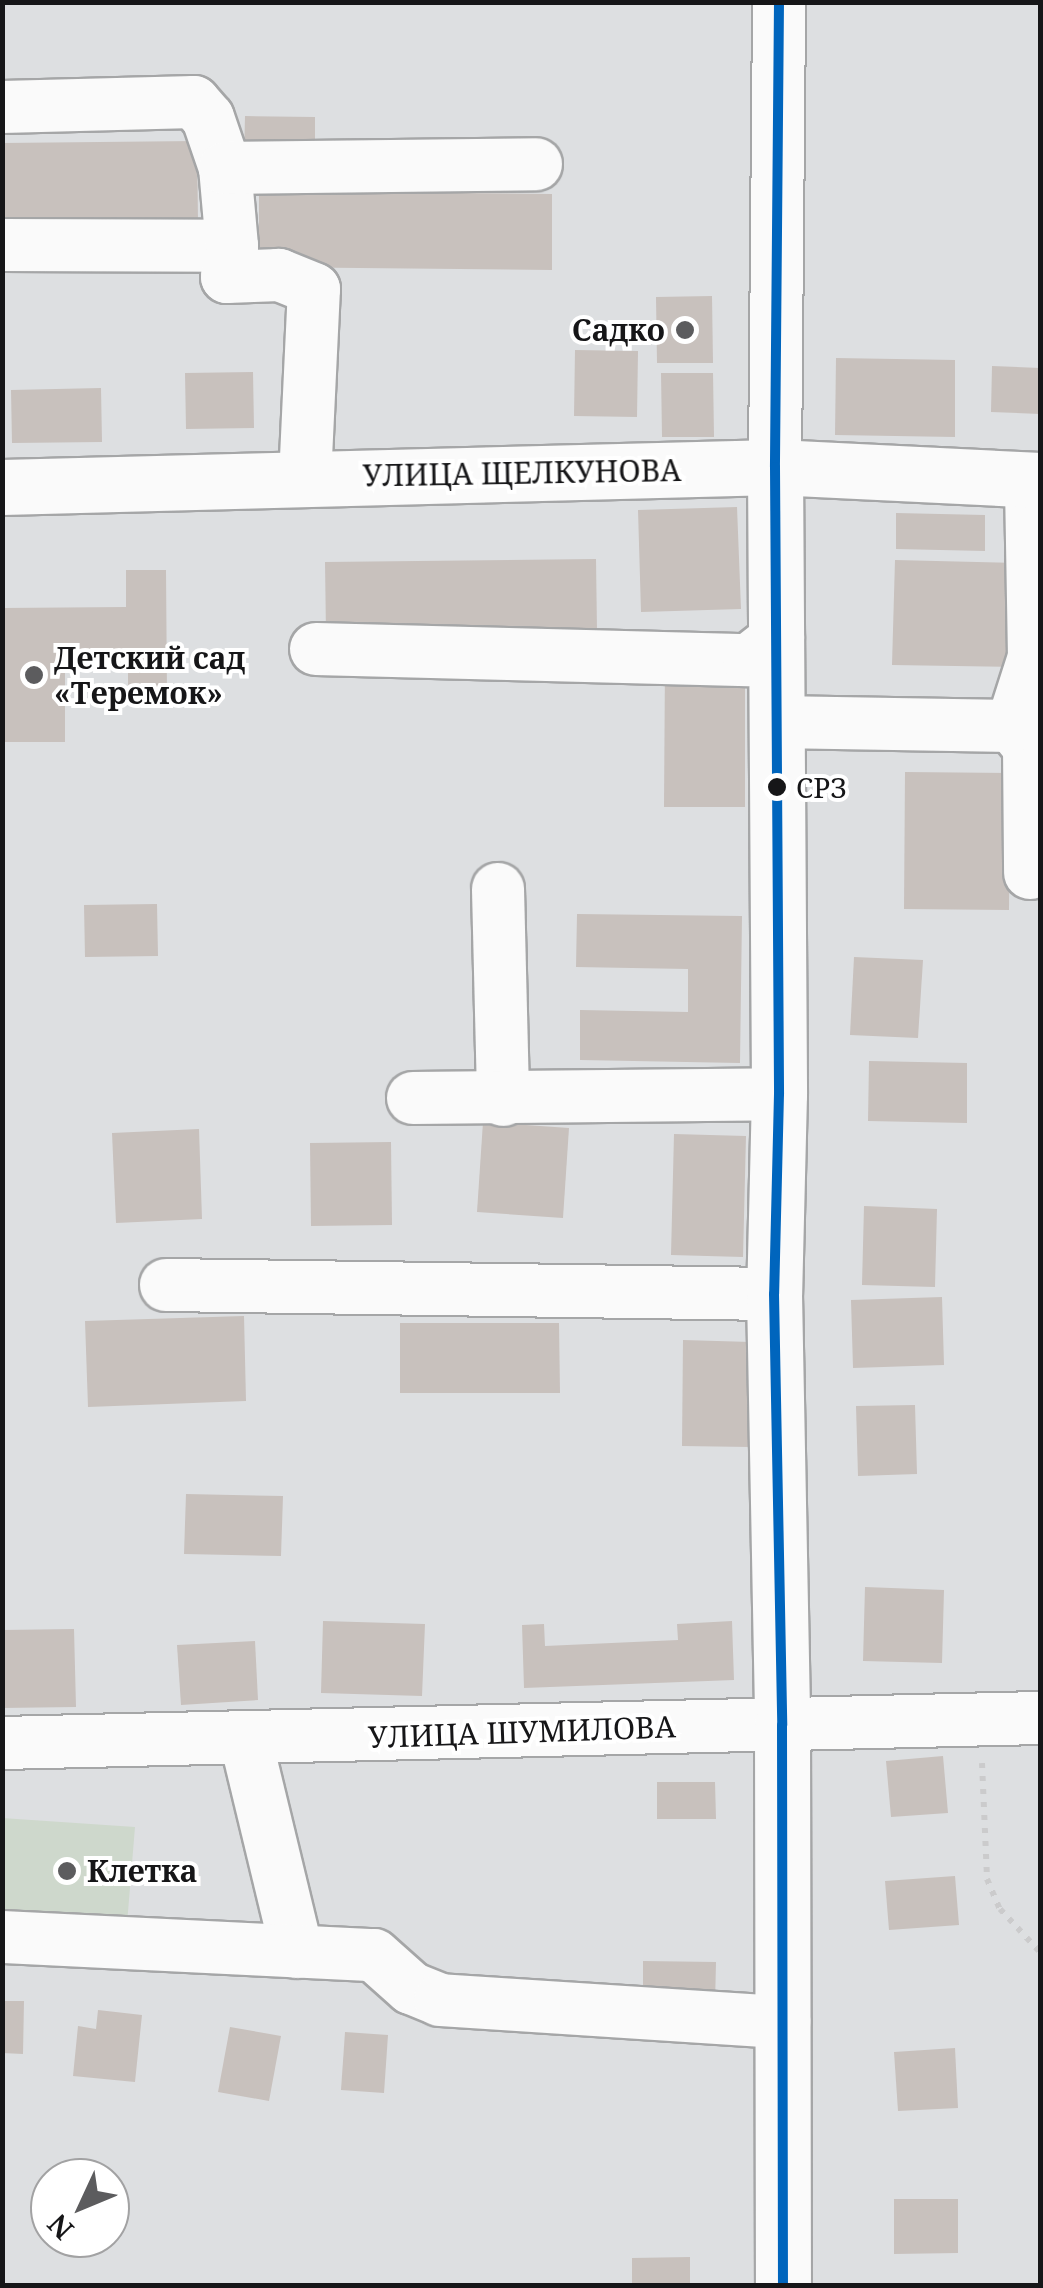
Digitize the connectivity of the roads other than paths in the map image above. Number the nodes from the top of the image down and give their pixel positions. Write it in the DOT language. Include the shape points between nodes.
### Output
graph roads {
  1 [pos="779,2"];
  2 [pos="2,107"];
  3 [pos="536,164"];
  4 [pos="225,168"];
  5 [pos="2,245"];
  6 [pos="232,246"];
  7 [pos="774,467"];
  8 [pos="305,479"];
  9 [pos="1036,480"];
  10 [pos="2,487"];
  11 [pos="778,637"];
  12 [pos="316,649"];
  13 [pos="776,722"];
  14 [pos="1012,726"];
  15 [pos="1030,873"];
  16 [pos="498,889"];
  17 [pos="779,1094"];
  18 [pos="413,1098"];
  19 [pos="502,1100"];
  20 [pos="166,1285"];
  21 [pos="774,1294"];
  22 [pos="1040,1718"];
  23 [pos="782,1725"];
  24 [pos="246,1740"];
  25 [pos="2,1744"];
  26 [pos="2,1937"];
  27 [pos="297,1952"];
  28 [pos="784,2022"];
  29 [pos="783,2286"];
  1 -- 7 [label="street"];
  2 -- 4 [label="street" via="194,102 208,118"];
  3 -- 4 [label="street"];
  4 -- 6 [label="street"];
  5 -- 6 [label="street"];
  6 -- 8 [label="street" via="228,277 279,275 314,289"];
  7 -- 8 [label="main road, УЛИЦА ЩЕЛКУНОВА"];
  7 -- 9 [label="main road, УЛИЦА ЩЕЛКУНОВА"];
  7 -- 11 [label="main road"];
  8 -- 10 [label="main road, УЛИЦА ЩЕЛКУНОВА"];
  9 -- 14 [label="street" via="1034,656"];
  11 -- 12 [label="street" via="749,660"];
  11 -- 13 [label="main road"];
  13 -- 14 [label="street"];
  13 -- 17 [label="main road"];
  14 -- 15 [label="street" via="1029,747"];
  16 -- 19 [label="street"];
  17 -- 19 [label="street"];
  17 -- 21 [label="main road"];
  18 -- 19 [label="street"];
  20 -- 21 [label="street"];
  21 -- 23 [label="main road"];
  22 -- 23 [label="street, УЛИЦА ШУМИЛОВА"];
  23 -- 24 [label="street, УЛИЦА ШУМИЛОВА"];
  23 -- 28 [label="main road"];
  24 -- 25 [label="street, УЛИЦА ШУМИЛОВА"];
  24 -- 27 [label="street"];
  26 -- 27 [label="street"];
  27 -- 28 [label="street" via="374,1955 411,1988 440,2000"];
  28 -- 29 [label="main road"];
}
